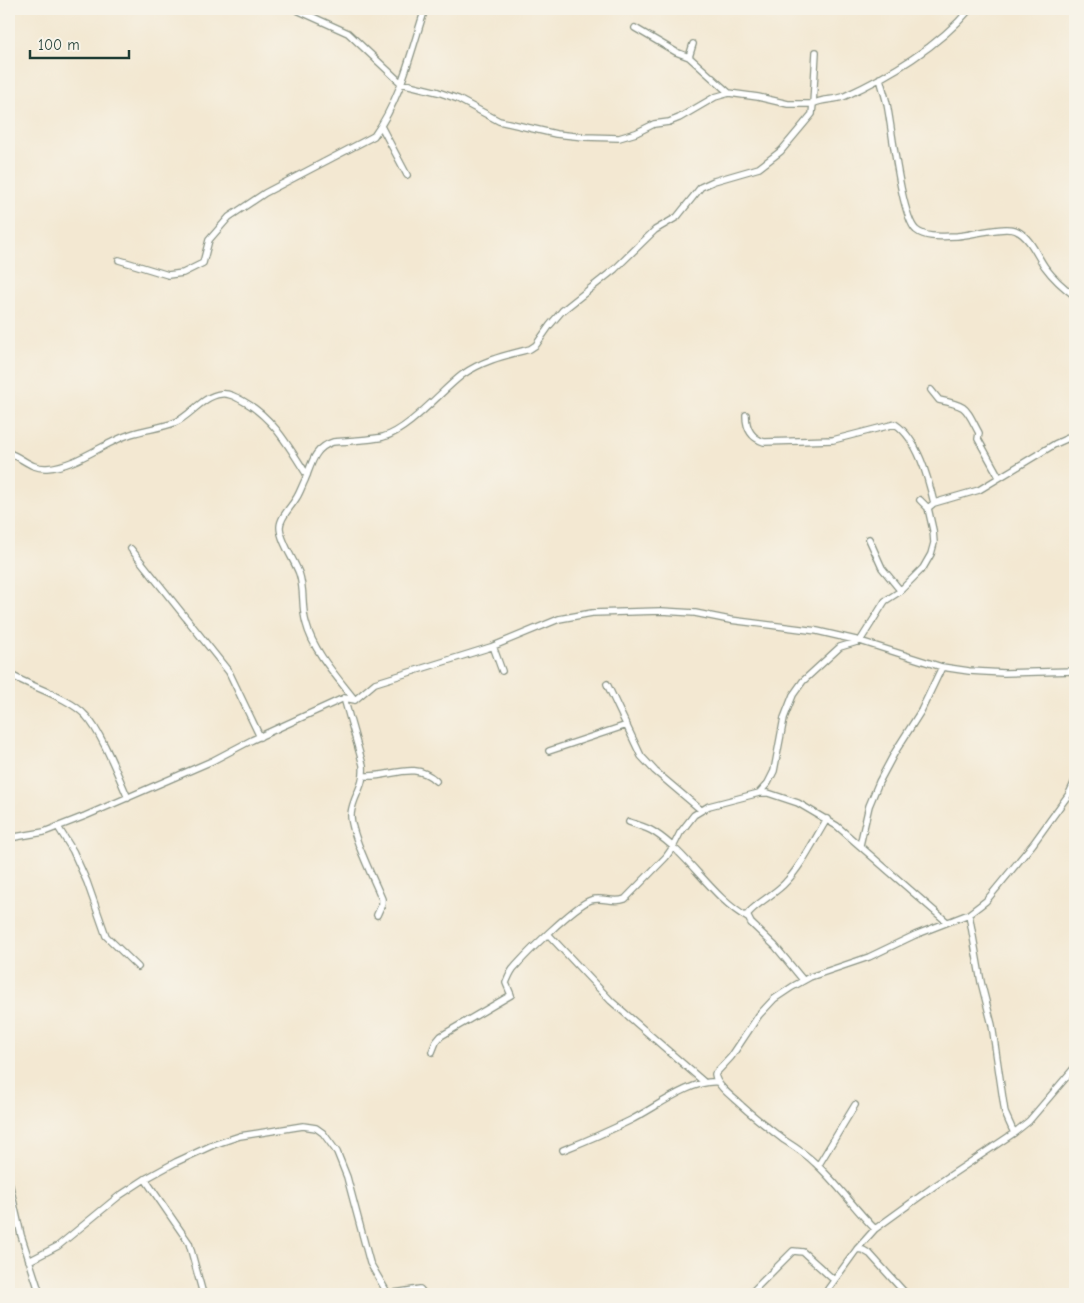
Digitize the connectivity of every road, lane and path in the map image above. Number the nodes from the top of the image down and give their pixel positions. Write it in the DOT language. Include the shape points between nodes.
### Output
graph roads {
  1 [pos="295,9"];
  2 [pos="425,9"];
  3 [pos="970,9"];
  4 [pos="635,28"];
  5 [pos="693,44"];
  6 [pos="816,52"];
  7 [pos="688,57"];
  8 [pos="880,78"];
  9 [pos="401,83"];
  10 [pos="729,93"];
  11 [pos="813,104"];
  12 [pos="381,126"];
  13 [pos="407,175"];
  14 [pos="119,260"];
  15 [pos="1075,296"];
  16 [pos="931,390"];
  17 [pos="746,415"];
  18 [pos="1075,435"];
  19 [pos="9,453"];
  20 [pos="307,475"];
  21 [pos="999,477"];
  22 [pos="920,500"];
  23 [pos="934,503"];
  24 [pos="928,508"];
  25 [pos="869,539"];
  26 [pos="131,548"];
  27 [pos="900,590"];
  28 [pos="860,641"];
  29 [pos="493,646"];
  30 [pos="942,667"];
  31 [pos="502,671"];
  32 [pos="1075,671"];
  33 [pos="9,674"];
  34 [pos="606,684"];
  35 [pos="344,698"];
  36 [pos="355,700"];
  37 [pos="627,726"];
  38 [pos="260,737"];
  39 [pos="549,751"];
  40 [pos="364,776"];
  41 [pos="436,781"];
  42 [pos="1075,781"];
  43 [pos="759,793"];
  44 [pos="128,798"];
  45 [pos="701,810"];
  46 [pos="827,819"];
  47 [pos="629,822"];
  48 [pos="58,827"];
  49 [pos="9,838"];
  50 [pos="860,845"];
  51 [pos="673,847"];
  52 [pos="969,914"];
  53 [pos="377,916"];
  54 [pos="748,918"];
  55 [pos="947,922"];
  56 [pos="548,934"];
  57 [pos="138,967"];
  58 [pos="803,980"];
  59 [pos="432,1052"];
  60 [pos="1075,1067"];
  61 [pos="704,1082"];
  62 [pos="718,1082"];
  63 [pos="855,1105"];
  64 [pos="1014,1133"];
  65 [pos="563,1150"];
  66 [pos="818,1166"];
  67 [pos="145,1179"];
  68 [pos="9,1182"];
  69 [pos="875,1229"];
  70 [pos="858,1249"];
  71 [pos="29,1261"];
  72 [pos="834,1280"];
  73 [pos="828,1289"];
  74 [pos="40,1294"];
  75 [pos="203,1294"];
  76 [pos="388,1294"];
  77 [pos="424,1294"];
  78 [pos="750,1294"];
  79 [pos="906,1294"];
  1 -- 9 [label="street" via="348,33"];
  2 -- 9 [label="street"];
  3 -- 8 [label="street" via="935,42"];
  4 -- 7 [label="street"];
  5 -- 7 [label="street"];
  6 -- 11 [label="street"];
  7 -- 10 [label="street"];
  8 -- 11 [label="street" via="842,97 818,100"];
  8 -- 15 [label="street" via="903,194 915,229 923,234 940,236 1015,230 1027,240 1047,270"];
  9 -- 10 [label="street" via="458,99 499,121 549,133 584,137 619,138 636,133 654,124 680,118 715,97"];
  9 -- 12 [label="street"];
  10 -- 11 [label="street" via="788,104"];
  11 -- 20 [label="street" via="812,114 781,152 759,168 701,187 677,217 655,230 615,269 562,311 536,345 474,368 414,418 384,437 325,444 315,455"];
  12 -- 13 [label="street"];
  12 -- 14 [label="street" via="374,136 265,193 229,217 209,240 203,263 183,273 168,275"];
  16 -- 21 [label="street" via="938,400 961,404 966,410"];
  17 -- 23 [label="street" via="746,425 751,434 764,442 833,440 895,424 906,434 916,451"];
  18 -- 21 [label="street"];
  19 -- 20 [label="street" via="32,466 60,466 131,434 176,422 220,394 236,397 262,413 276,428"];
  20 -- 36 [label="street" via="280,527 300,575 303,610 310,636"];
  21 -- 23 [label="street" via="979,490"];
  22 -- 24 [label="street"];
  23 -- 24 [label="street"];
  24 -- 27 [label="street" via="934,543 931,554 923,568"];
  25 -- 27 [label="street" via="882,568"];
  26 -- 38 [label="street" via="229,672"];
  27 -- 28 [label="street" via="885,601"];
  28 -- 29 [label="street" via="817,631 661,611 592,613 559,619"];
  28 -- 30 [label="street"];
  28 -- 43 [label="street" via="840,647 803,681 793,695 784,718 774,771"];
  29 -- 31 [label="street"];
  29 -- 36 [label="street" via="375,683"];
  30 -- 32 [label="street" via="1004,673"];
  30 -- 50 [label="street" via="921,711 879,782"];
  33 -- 44 [label="street" via="44,689 86,716"];
  34 -- 37 [label="street"];
  35 -- 36 [label="street"];
  35 -- 38 [label="street"];
  35 -- 40 [label="street"];
  37 -- 39 [label="street"];
  37 -- 45 [label="street" via="641,756"];
  38 -- 44 [label="street"];
  40 -- 41 [label="street" via="420,770"];
  40 -- 53 [label="street" via="353,803 352,826 382,899"];
  42 -- 52 [label="street" via="1069,794 999,887"];
  43 -- 45 [label="street"];
  43 -- 46 [label="street" via="780,796"];
  44 -- 48 [label="street"];
  45 -- 51 [label="street" via="680,833"];
  46 -- 50 [label="street"];
  46 -- 54 [label="street" via="788,880 749,912"];
  47 -- 51 [label="street" via="654,832"];
  48 -- 49 [label="street"];
  48 -- 57 [label="street" via="73,851 106,936"];
  50 -- 55 [label="street"];
  51 -- 54 [label="street" via="734,910"];
  51 -- 56 [label="street" via="625,899 618,902 601,898 585,902"];
  52 -- 55 [label="street"];
  52 -- 64 [label="street" via="992,1025 1005,1113"];
  54 -- 58 [label="street"];
  55 -- 58 [label="street"];
  56 -- 59 [label="street" via="511,972 506,983 511,995 441,1036"];
  56 -- 61 [label="street" via="611,1001"];
  58 -- 62 [label="street" via="774,999 759,1014 731,1058 717,1070"];
  60 -- 64 [label="street" via="1029,1121"];
  61 -- 62 [label="street"];
  61 -- 65 [label="street" via="629,1121"];
  62 -- 66 [label="street" via="774,1133"];
  63 -- 66 [label="street"];
  64 -- 69 [label="street"];
  66 -- 69 [label="street"];
  67 -- 71 [label="street" via="119,1196 68,1240"];
  67 -- 75 [label="street" via="190,1243"];
  67 -- 76 [label="street" via="212,1145 231,1139 303,1126 316,1128 330,1140 337,1152 370,1263"];
  68 -- 71 [label="street"];
  69 -- 70 [label="street"];
  70 -- 72 [label="street"];
  70 -- 79 [label="street" via="870,1254"];
  71 -- 74 [label="street"];
  72 -- 73 [label="street"];
  72 -- 78 [label="street" via="803,1252 793,1251"];
  76 -- 77 [label="street" via="420,1289"];
}
